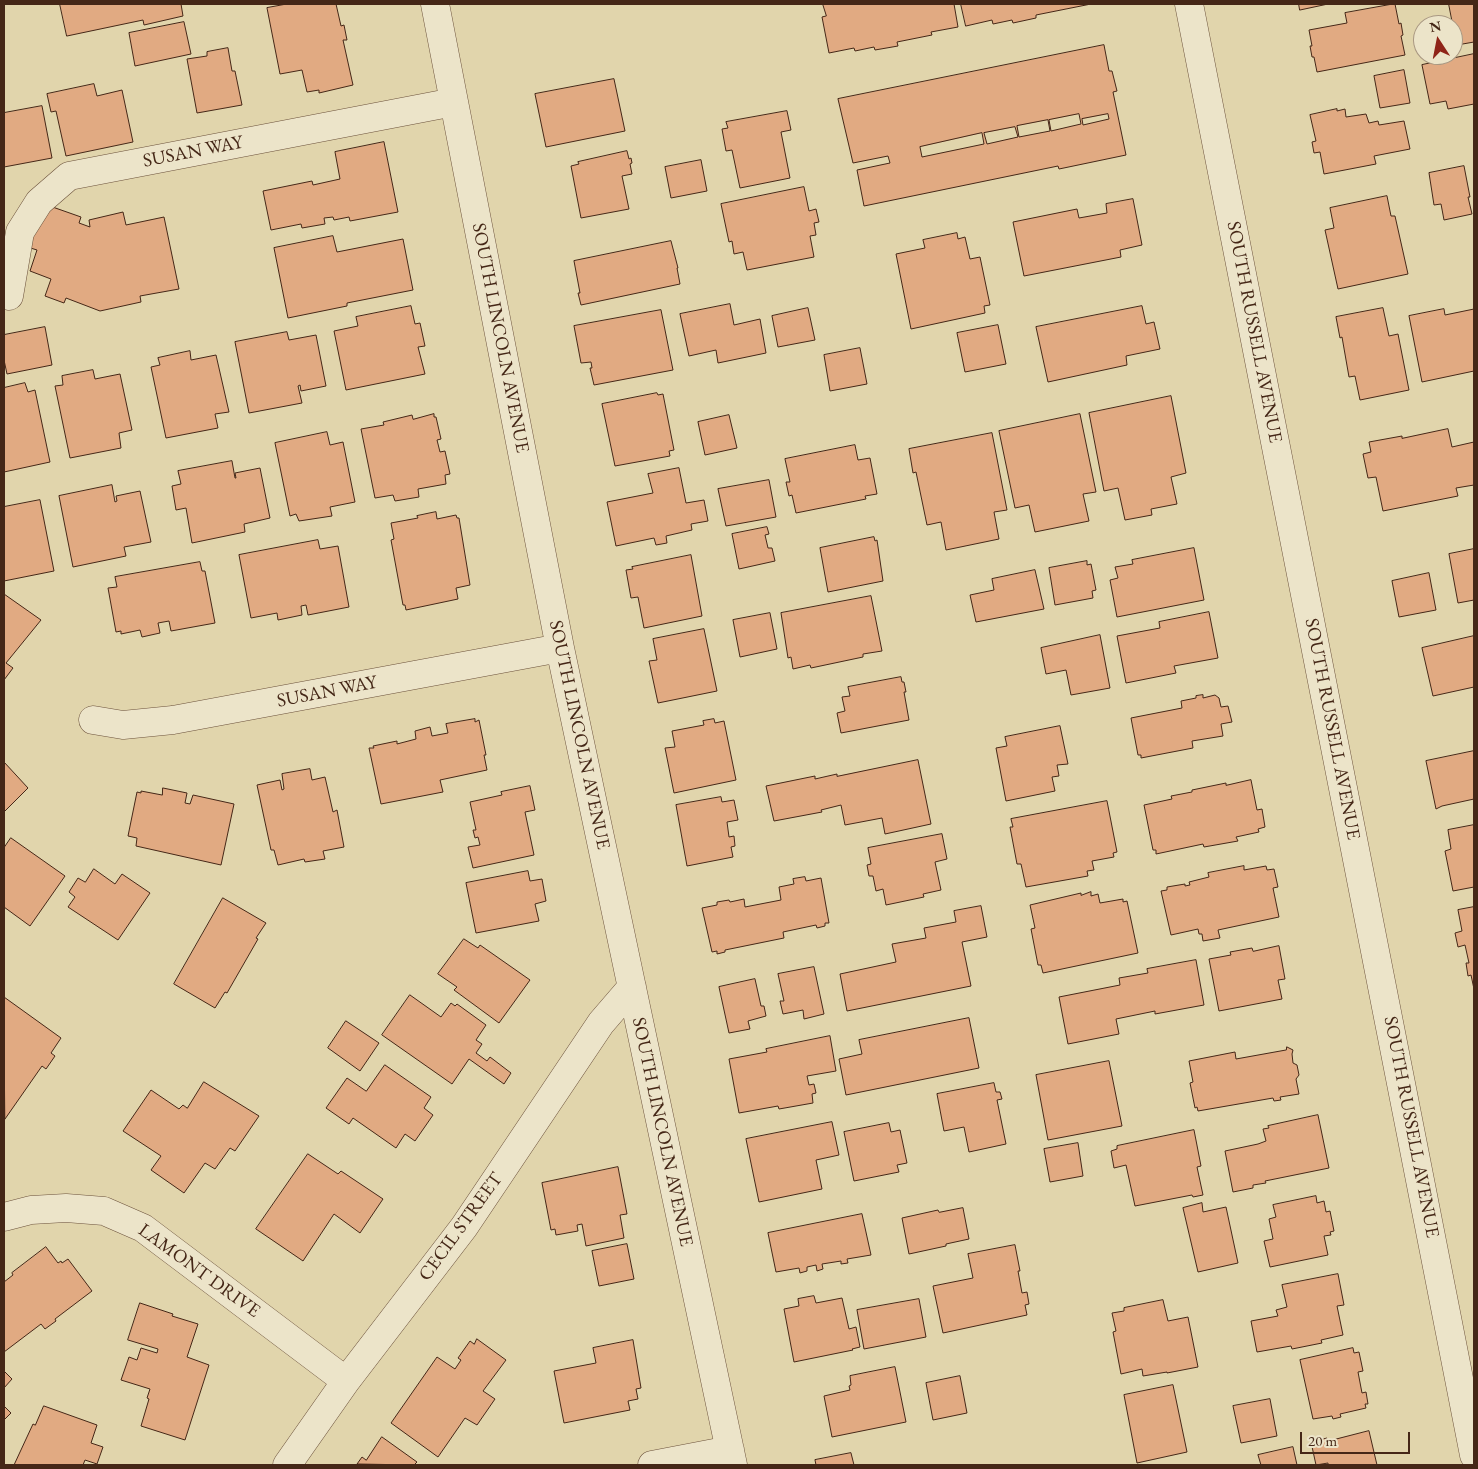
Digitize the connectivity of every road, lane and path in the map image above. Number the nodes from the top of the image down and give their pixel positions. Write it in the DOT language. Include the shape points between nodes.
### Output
graph roads {
  1 [pos="435,4"];
  2 [pos="1189,4"];
  3 [pos="454,102"];
  4 [pos="9,296"];
  5 [pos="560,648"];
  6 [pos="93,720"];
  7 [pos="632,988"];
  8 [pos="4,1217"];
  9 [pos="346,1381"];
  10 [pos="1474,1455"];
  11 [pos="731,1458"];
  12 [pos="287,1465"];
  13 [pos="652,1465"];
  1 -- 3 [label="street, SOUTH LINCOLN AVENUE"];
  2 -- 10 [label="street, SOUTH RUSSELL AVENUE"];
  3 -- 4 [label="street, SUSAN WAY" via="70,176 39,202 20,232"];
  3 -- 5 [label="street, SOUTH LINCOLN AVENUE"];
  5 -- 6 [label="street, SUSAN WAY" via="173,720 123,724"];
  5 -- 7 [label="street, SOUTH LINCOLN AVENUE"];
  7 -- 9 [label="street, CECIL STREET" via="601,1023 464,1227"];
  7 -- 11 [label="street, SOUTH LINCOLN AVENUE"];
  8 -- 9 [label="street, LAMONT DRIVE" via="30,1210 76,1208 104,1211 143,1228"];
  9 -- 12 [label="street, CECIL STREET"];
  11 -- 13 [label="street"];
}
